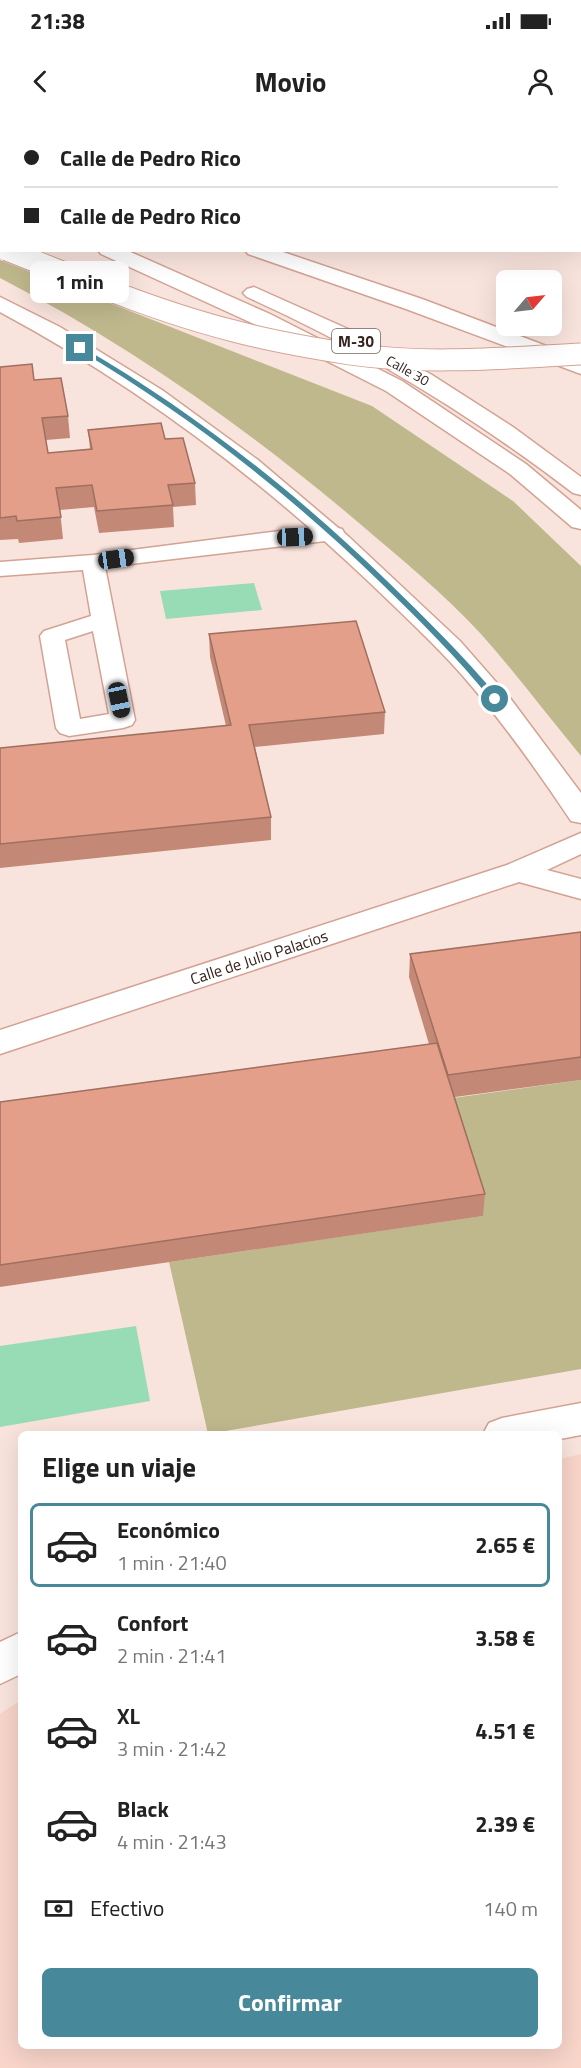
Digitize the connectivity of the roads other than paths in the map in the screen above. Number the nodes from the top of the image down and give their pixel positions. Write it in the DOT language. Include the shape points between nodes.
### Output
graph roads {
  1 [pos="12,252"];
  2 [pos="112,252"];
  3 [pos="158,252"];
  4 [pos="261,252"];
  5 [pos="0,303"];
  6 [pos="581,354"];
  7 [pos="581,367"];
  8 [pos="581,488"];
  9 [pos="581,522"];
  10 [pos="334,534"];
  11 [pos="93,562"];
  12 [pos="0,569"];
  13 [pos="103,620"];
  14 [pos="581,814"];
  15 [pos="581,842"];
  16 [pos="518,872"];
  17 [pos="581,889"];
  18 [pos="0,1042"];
  19 [pos="581,1419"];
  20 [pos="518,1431"];
  21 [pos="18,1653"];
  22 [pos="0,1665"];
  1 -- 6 [label="main road, bridge" via="106,290 232,332 351,354 458,359"];
  2 -- 9 [label="main road" via="262,319 394,386 518,469"];
  3 -- 8 [label="main road, Calle 30 / M-30" via="299,311 426,379"];
  4 -- 7 [label="main road"];
  5 -- 10 [label="main road" via="120,372 197,424"];
  10 -- 11 [label="lane"];
  10 -- 14 [label="main road" via="470,668"];
  11 -- 12 [label="lane"];
  11 -- 13 [label="lane"];
  15 -- 16 [label="main road, Calle de Julio Palacios"];
  16 -- 17 [label="main road"];
  16 -- 18 [label="main road, Calle de Julio Palacios"];
  19 -- 20 [label="main road"];
  21 -- 22 [label="main road"];
}
